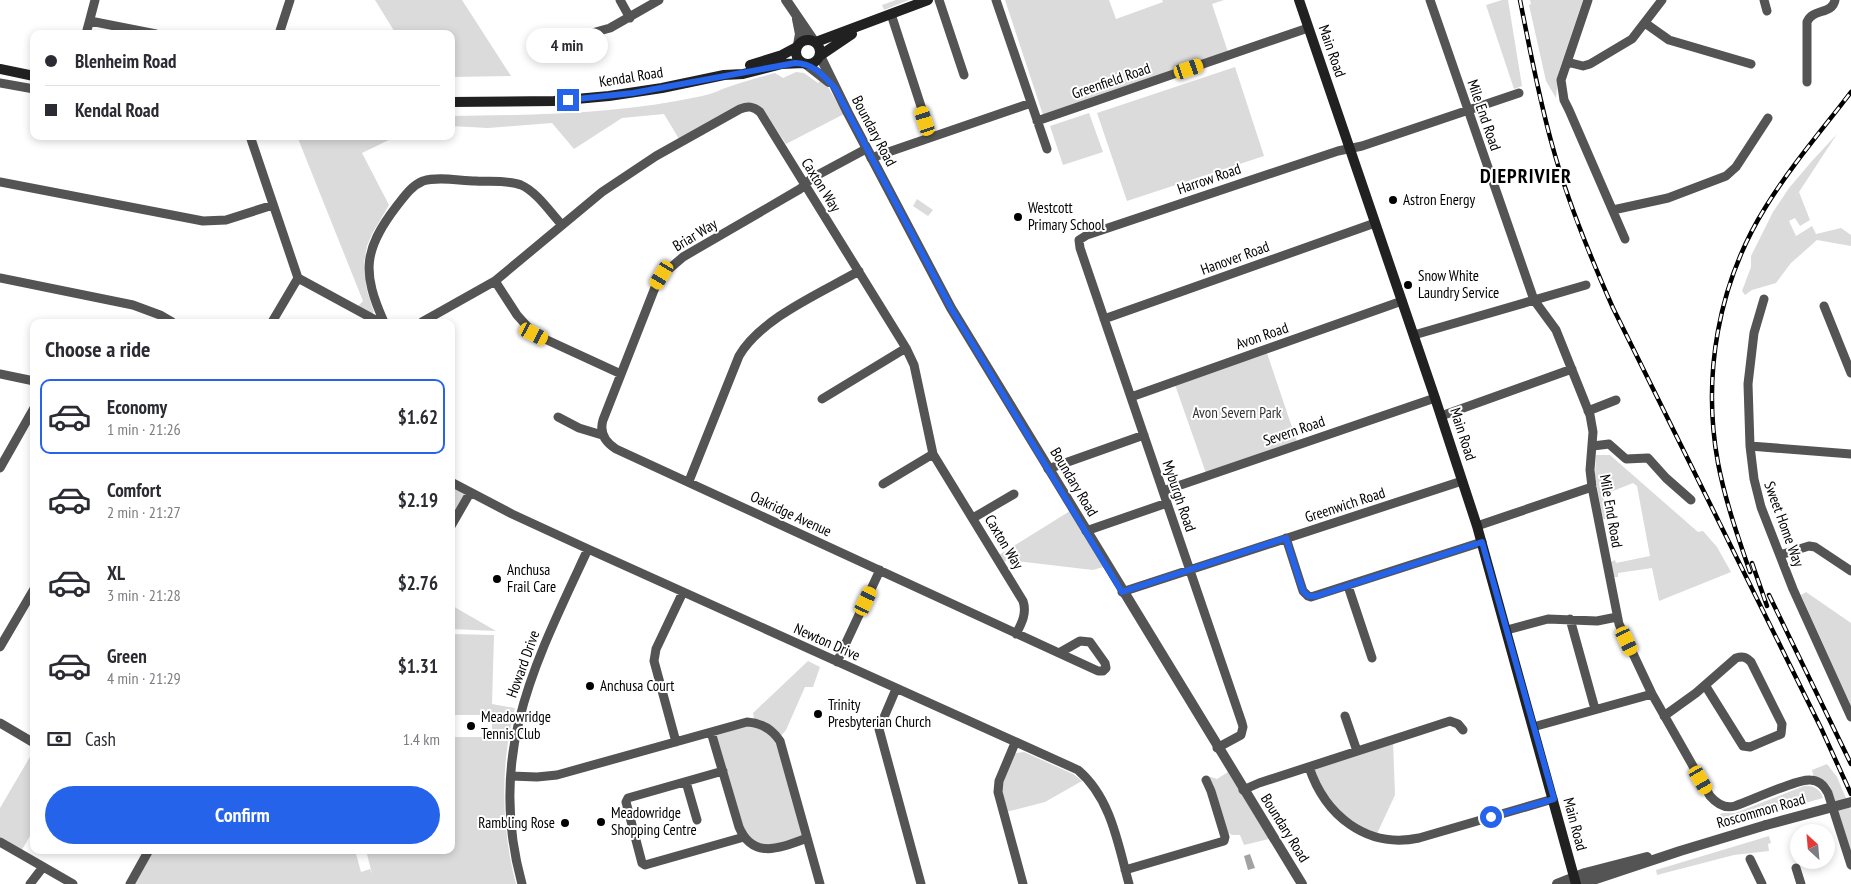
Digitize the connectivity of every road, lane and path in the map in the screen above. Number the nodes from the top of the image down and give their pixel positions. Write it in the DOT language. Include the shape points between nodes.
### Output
graph roads {
  1 [pos="95,0"];
  2 [pos="290,0"];
  3 [pos="620,0"];
  4 [pos="660,0"];
  5 [pos="786,0"];
  6 [pos="928,0"];
  7 [pos="938,0"];
  8 [pos="996,0"];
  9 [pos="1299,0"];
  10 [pos="1430,0"];
  11 [pos="1588,0"];
  12 [pos="1662,0"];
  13 [pos="1764,0"];
  14 [pos="1835,0"];
  15 [pos="1767,11"];
  16 [pos="795,13"];
  17 [pos="891,14"];
  18 [pos="630,18"];
  19 [pos="876,20"];
  20 [pos="90,21"];
  21 [pos="1645,23"];
  22 [pos="1308,28"];
  23 [pos="87,30"];
  24 [pos="136,30"];
  25 [pos="280,30"];
  26 [pos="544,38"];
  27 [pos="815,41"];
  28 [pos="797,46"];
  29 [pos="820,55"];
  30 [pos="1567,62"];
  31 [pos="805,63"];
  32 [pos="1751,64"];
  33 [pos="0,69"];
  34 [pos="30,75"];
  35 [pos="724,75"];
  36 [pos="964,75"];
  37 [pos="1807,82"];
  38 [pos="0,83"];
  39 [pos="835,88"];
  40 [pos="30,89"];
  41 [pos="1520,93"];
  42 [pos="455,102"];
  43 [pos="1031,103"];
  44 [pos="1468,111"];
  45 [pos="1768,118"];
  46 [pos="1037,121"];
  47 [pos="931,137"];
  48 [pos="251,140"];
  49 [pos="1349,148"];
  50 [pos="1046,149"];
  51 [pos="869,154"];
  52 [pos="0,182"];
  53 [pos="805,185"];
  54 [pos="273,205"];
  55 [pos="1613,210"];
  56 [pos="1375,223"];
  57 [pos="562,225"];
  58 [pos="1625,239"];
  59 [pos="1079,240"];
  60 [pos="860,271"];
  61 [pos="0,278"];
  62 [pos="298,278"];
  63 [pos="495,281"];
  64 [pos="1586,285"];
  65 [pos="1764,299"];
  66 [pos="1534,300"];
  67 [pos="1402,301"];
  68 [pos="1824,306"];
  69 [pos="167,319"];
  70 [pos="274,319"];
  71 [pos="373,319"];
  72 [pos="383,319"];
  73 [pos="427,319"];
  74 [pos="1104,319"];
  75 [pos="1414,335"];
  76 [pos="906,348"];
  77 [pos="1572,369"];
  78 [pos="1851,373"];
  79 [pos="0,374"];
  80 [pos="621,374"];
  81 [pos="30,380"];
  82 [pos="1131,397"];
  83 [pos="1435,398"];
  84 [pos="822,399"];
  85 [pos="1616,400"];
  86 [pos="1588,410"];
  87 [pos="30,415"];
  88 [pos="1441,416"];
  89 [pos="558,418"];
  90 [pos="602,435"];
  91 [pos="1144,435"];
  92 [pos="1592,446"];
  93 [pos="1750,446"];
  94 [pos="933,454"];
  95 [pos="1851,454"];
  96 [pos="0,468"];
  97 [pos="1048,469"];
  98 [pos="689,481"];
  99 [pos="1462,481"];
  100 [pos="455,484"];
  101 [pos="883,484"];
  102 [pos="1592,487"];
  103 [pos="1163,491"];
  104 [pos="470,493"];
  105 [pos="1014,494"];
  106 [pos="1692,500"];
  107 [pos="1167,503"];
  108 [pos="974,518"];
  109 [pos="455,519"];
  110 [pos="1477,526"];
  111 [pos="1086,531"];
  112 [pos="1286,538"];
  113 [pos="1482,542"];
  114 [pos="588,549"];
  115 [pos="1780,555"];
  116 [pos="1190,569"];
  117 [pos="880,570"];
  118 [pos="1851,571"];
  119 [pos="1348,586"];
  120 [pos="683,592"];
  121 [pos="1122,592"];
  122 [pos="30,596"];
  123 [pos="1617,617"];
  124 [pos="1570,619"];
  125 [pos="1507,630"];
  126 [pos="1016,634"];
  127 [pos="0,647"];
  128 [pos="1059,653"];
  129 [pos="1372,658"];
  130 [pos="837,662"];
  131 [pos="1705,685"];
  132 [pos="896,689"];
  133 [pos="1652,694"];
  134 [pos="1595,709"];
  135 [pos="1344,716"];
  136 [pos="1664,716"];
  137 [pos="1851,718"];
  138 [pos="0,723"];
  139 [pos="1533,727"];
  140 [pos="1463,730"];
  141 [pos="711,732"];
  142 [pos="30,741"];
  143 [pos="676,742"];
  144 [pos="1015,743"];
  145 [pos="1217,748"];
  146 [pos="1356,752"];
  147 [pos="1309,767"];
  148 [pos="723,771"];
  149 [pos="511,776"];
  150 [pos="1206,780"];
  151 [pos="686,782"];
  152 [pos="1243,790"];
  153 [pos="1554,799"];
  154 [pos="1851,802"];
  155 [pos="697,820"];
  156 [pos="744,837"];
  157 [pos="807,838"];
  158 [pos="0,842"];
  159 [pos="147,854"];
  160 [pos="1750,859"];
  161 [pos="1851,865"];
  162 [pos="44,867"];
  163 [pos="1796,869"];
  164 [pos="1126,870"];
  165 [pos="1577,882"];
  166 [pos="30,884"];
  167 [pos="74,884"];
  168 [pos="130,884"];
  169 [pos="522,884"];
  170 [pos="820,884"];
  171 [pos="921,884"];
  172 [pos="1023,884"];
  173 [pos="1129,884"];
  174 [pos="1302,884"];
  175 [pos="1557,884"];
  176 [pos="1762,884"];
  177 [pos="1801,884"];
  1 -- 20 [label="street"];
  2 -- 25 [label="street"];
  3 -- 18 [label="street"];
  4 -- 18 [label="street"];
  5 -- 16 [label="street"];
  6 -- 17 [label="main road"];
  7 -- 36 [label="street"];
  8 -- 43 [label="street"];
  9 -- 22 [label="main road, Main Road"];
  10 -- 44 [label="street, Mile End Road"];
  11 -- 30 [label="street"];
  12 -- 21 [label="street"];
  13 -- 15 [label="street"];
  14 -- 37 [label="street" via="1833,7 1809,16"];
  16 -- 27 [label="street"];
  16 -- 28 [label="street" via="800,30"];
  17 -- 19 [label="main road"];
  17 -- 47 [label="street"];
  18 -- 26 [label="street" via="592,33"];
  19 -- 27 [label="main road"];
  19 -- 29 [label="main road"];
  20 -- 23 [label="street"];
  20 -- 24 [label="street"];
  21 -- 30 [label="street" via="1632,40 1590,64 1582,66"];
  21 -- 32 [label="street" via="1669,40"];
  22 -- 46 [label="street, Greenfield Road"];
  22 -- 49 [label="main road, Main Road"];
  27 -- 28 [label="main road" via="806,39"];
  27 -- 29 [label="main road" via="821,48"];
  28 -- 31 [label="main road" via="797,58"];
  28 -- 35 [label="main road, Kendal Road" via="782,55"];
  29 -- 31 [label="main road" via="814,63"];
  29 -- 39 [label="street, Boundary Road"];
  30 -- 55 [label="street" via="1561,80 1564,100"];
  31 -- 35 [label="main road, Kendal Road"];
  31 -- 39 [label="street, Boundary Road"];
  33 -- 34 [label="main road"];
  35 -- 42 [label="main road, Kendal Road" via="633,93 582,99"];
  38 -- 40 [label="street"];
  39 -- 51 [label="street, Boundary Road"];
  41 -- 44 [label="street, Harrow Road"];
  43 -- 46 [label="street"];
  43 -- 47 [label="street, Briar Way"];
  44 -- 49 [label="street, Harrow Road"];
  44 -- 66 [label="street, Mile End Road"];
  45 -- 55 [label="street" via="1736,168 1726,176 1668,198"];
  46 -- 50 [label="street"];
  47 -- 51 [label="street, Briar Way"];
  48 -- 54 [label="street"];
  49 -- 56 [label="main road, Main Road"];
  49 -- 59 [label="street, Harrow Road"];
  51 -- 53 [label="street, Briar Way" via="812,178"];
  51 -- 97 [label="street, Boundary Road" via="938,286"];
  52 -- 54 [label="street" via="203,221 226,220"];
  53 -- 57 [label="street, Caxton Way" via="760,112 756,108 745,107 656,156 602,192"];
  53 -- 60 [label="street, Caxton Way"];
  53 -- 80 [label="street, Briar Way" via="683,257 662,275"];
  54 -- 62 [label="street"];
  55 -- 58 [label="street"];
  56 -- 67 [label="main road, Main Road"];
  56 -- 74 [label="street, Hanover Road"];
  57 -- 63 [label="street, Caxton Way"];
  57 -- 72 [label="street" via="520,184 432,179 415,186 382,226 371,248 370,284"];
  59 -- 74 [label="street, Myburgh Road"];
  60 -- 76 [label="street, Caxton Way"];
  60 -- 98 [label="street" via="782,315 751,339 739,356"];
  61 -- 69 [label="street" via="133,305"];
  62 -- 70 [label="street"];
  62 -- 71 [label="street"];
  63 -- 73 [label="street, Caxton Way"];
  63 -- 80 [label="street" via="517,316 534,334"];
  64 -- 66 [label="street"];
  65 -- 93 [label="street, Sweet Home Way" via="1754,333 1749,368"];
  66 -- 75 [label="street"];
  66 -- 77 [label="street, Mile End Road" via="1556,330"];
  67 -- 75 [label="main road, Main Road"];
  67 -- 82 [label="street, Avon Road"];
  68 -- 78 [label="street"];
  74 -- 82 [label="street, Myburgh Road"];
  75 -- 83 [label="main road, Main Road"];
  76 -- 84 [label="street"];
  76 -- 94 [label="street, Caxton Way" via="914,365"];
  77 -- 86 [label="street, Mile End Road"];
  77 -- 88 [label="street"];
  79 -- 81 [label="street"];
  80 -- 90 [label="street, Briar Way" via="602,424"];
  82 -- 91 [label="street, Myburgh Road"];
  83 -- 88 [label="main road, Main Road"];
  83 -- 103 [label="street, Severn Road"];
  85 -- 86 [label="street"];
  86 -- 92 [label="street, Mile End Road" via="1593,432"];
  87 -- 96 [label="street"];
  88 -- 99 [label="main road, Main Road"];
  89 -- 90 [label="street"];
  90 -- 98 [label="street, Oakridge Avenue" via="616,449"];
  91 -- 97 [label="street"];
  91 -- 103 [label="street, Myburgh Road"];
  92 -- 102 [label="street, Mile End Road"];
  92 -- 106 [label="street" via="1609,444 1628,460 1648,458"];
  93 -- 95 [label="street"];
  93 -- 115 [label="street, Sweet Home Way" via="1757,493"];
  94 -- 101 [label="street"];
  94 -- 108 [label="street, Caxton Way"];
  97 -- 111 [label="street, Boundary Road"];
  98 -- 117 [label="street, Oakridge Avenue"];
  99 -- 110 [label="main road, Main Road"];
  99 -- 112 [label="street, Greenwich Road"];
  100 -- 104 [label="street, Newton Drive"];
  102 -- 110 [label="street"];
  102 -- 123 [label="street, Mile End Road"];
  103 -- 107 [label="street, Myburgh Road"];
  104 -- 109 [label="street"];
  104 -- 114 [label="street, Newton Drive"];
  105 -- 108 [label="street"];
  107 -- 111 [label="street"];
  107 -- 116 [label="street, Myburgh Road"];
  108 -- 126 [label="street, Caxton Way" via="1026,608"];
  110 -- 113 [label="main road, Main Road"];
  111 -- 121 [label="street, Boundary Road"];
  112 -- 116 [label="street, Greenwich Road"];
  112 -- 119 [label="street" via="1303,591 1308,596"];
  113 -- 119 [label="street"];
  113 -- 125 [label="main road, Main Road"];
  114 -- 120 [label="street, Newton Drive"];
  114 -- 149 [label="street, Howard Drive" via="544,643 525,695 514,740"];
  115 -- 118 [label="street" via="1815,546"];
  115 -- 137 [label="street, Sweet Home Way"];
  116 -- 121 [label="street, Greenwich Road"];
  116 -- 145 [label="street, Myburgh Road" via="1243,727 1237,738"];
  117 -- 126 [label="street, Oakridge Avenue"];
  117 -- 130 [label="street"];
  119 -- 129 [label="street"];
  120 -- 130 [label="street, Newton Drive"];
  120 -- 143 [label="street" via="656,649 654,661"];
  121 -- 145 [label="street, Boundary Road"];
  122 -- 127 [label="street"];
  123 -- 124 [label="street" via="1597,621"];
  123 -- 133 [label="street, Mile End Road"];
  124 -- 125 [label="street" via="1548,620"];
  124 -- 134 [label="street"];
  125 -- 139 [label="main road, Main Road"];
  126 -- 128 [label="street, Oakridge Avenue"];
  128 -- 128 [label="street, Oakridge Avenue" via="1098,671 1106,668 1092,643 1087,641"];
  130 -- 132 [label="street, Newton Drive"];
  131 -- 131 [label="street" via="1736,658 1747,658 1782,724 1781,734 1750,747 1742,746"];
  131 -- 136 [label="street"];
  132 -- 144 [label="street, Newton Drive"];
  132 -- 171 [label="street" via="879,729"];
  133 -- 134 [label="street"];
  133 -- 136 [label="street, Mile End Road"];
  134 -- 139 [label="street"];
  135 -- 146 [label="street"];
  136 -- 161 [label="street, Mile End Road" via="1710,796 1720,805 1735,806 1803,780 1821,783 1828,793"];
  138 -- 142 [label="street"];
  139 -- 153 [label="main road, Main Road"];
  140 -- 146 [label="street" via="1450,721"];
  141 -- 143 [label="street"];
  141 -- 148 [label="street"];
  141 -- 157 [label="street" via="748,722 760,724 775,734 780,741"];
  143 -- 149 [label="street" via="557,775"];
  144 -- 164 [label="street, Newton Drive" via="1078,770 1096,788 1111,820"];
  144 -- 172 [label="street" via="999,781 998,792"];
  145 -- 152 [label="street, Boundary Road"];
  146 -- 147 [label="street"];
  147 -- 152 [label="street"];
  147 -- 153 [label="street" via="1319,792 1338,814 1364,833 1386,840 1419,838"];
  148 -- 151 [label="street"];
  148 -- 156 [label="street"];
  149 -- 169 [label="street, Howard Drive" via="509,797 515,855"];
  150 -- 164 [label="street" via="1220,819 1224,842"];
  151 -- 155 [label="street"];
  151 -- 156 [label="street" via="626,800 643,864"];
  152 -- 174 [label="street, Boundary Road"];
  153 -- 165 [label="main road, Main Road"];
  154 -- 165 [label="street, Roscommon Road, bridge" via="1680,851 1633,860"];
  156 -- 157 [label="street" via="758,848 768,850"];
  157 -- 170 [label="street"];
  158 -- 162 [label="street"];
  159 -- 168 [label="street"];
  160 -- 176 [label="street"];
  162 -- 166 [label="street"];
  162 -- 167 [label="street"];
  163 -- 177 [label="street"];
  164 -- 173 [label="street, Newton Drive"];
  165 -- 175 [label="street, Roscommon Road"];
}
